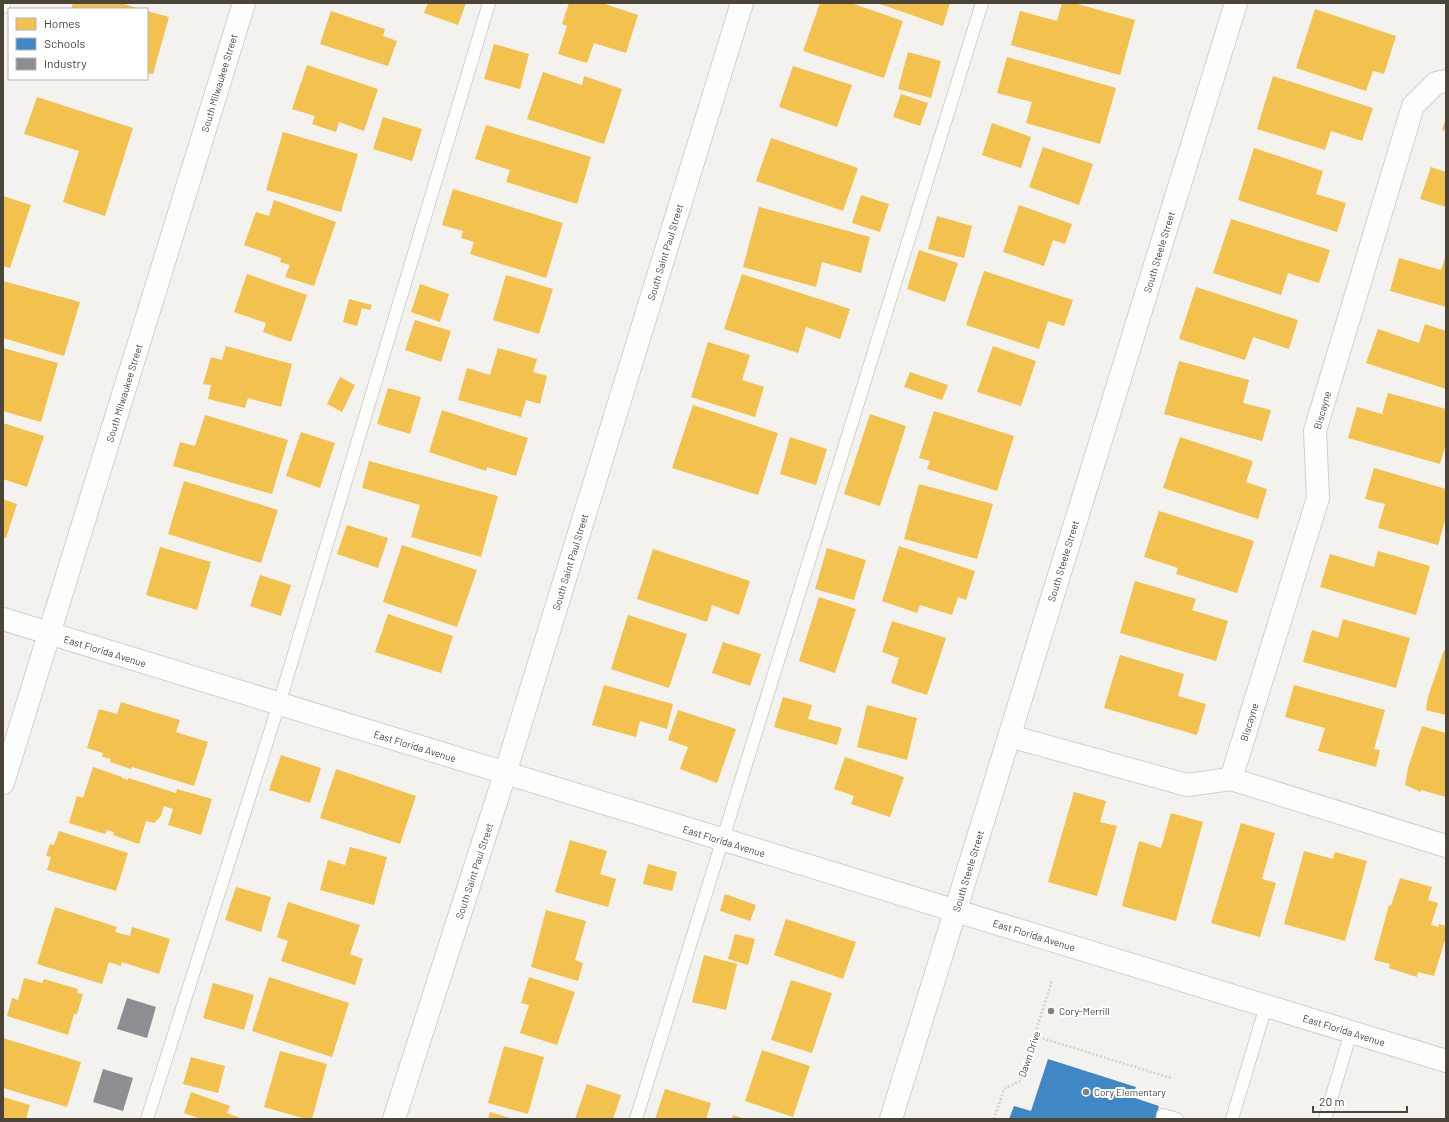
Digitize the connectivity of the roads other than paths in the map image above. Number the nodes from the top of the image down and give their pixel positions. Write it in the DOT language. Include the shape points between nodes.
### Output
graph roads {
  1 [pos="4,3"];
  2 [pos="244,3"];
  3 [pos="489,3"];
  4 [pos="742,3"];
  5 [pos="982,3"];
  6 [pos="1236,3"];
  7 [pos="3,7"];
  8 [pos="1446,81"];
  9 [pos="3,620"];
  10 [pos="50,634"];
  11 [pos="279,704"];
  12 [pos="1009,736"];
  13 [pos="505,774"];
  14 [pos="1231,779"];
  15 [pos="3,783"];
  16 [pos="722,840"];
  17 [pos="1446,846"];
  18 [pos="955,911"];
  19 [pos="1266,1006"];
  20 [pos="1352,1032"];
  21 [pos="1446,1061"];
  22 [pos="1163,1115"];
  23 [pos="147,1119"];
  24 [pos="394,1119"];
  25 [pos="636,1119"];
  26 [pos="890,1119"];
  27 [pos="1177,1119"];
  28 [pos="1232,1119"];
  29 [pos="1325,1119"];
  1 -- 7 [label="lane"];
  2 -- 10 [label="street, South Milwaukee Street"];
  3 -- 11 [label="lane"];
  4 -- 13 [label="street, South Saint Paul Street"];
  5 -- 16 [label="lane"];
  6 -- 12 [label="street, South Steele Street"];
  8 -- 14 [label="street, Biscayne" via="1436,83 1413,106 1315,431 1318,498"];
  9 -- 10 [label="street, East Florida Avenue"];
  10 -- 11 [label="street, East Florida Avenue"];
  10 -- 15 [label="street, South Milwaukee Street"];
  11 -- 13 [label="street, East Florida Avenue"];
  11 -- 23 [label="lane"];
  12 -- 14 [label="street" via="1187,785"];
  12 -- 18 [label="street, South Steele Street"];
  13 -- 16 [label="street, East Florida Avenue"];
  13 -- 24 [label="street, South Saint Paul Street"];
  14 -- 17 [label="street"];
  16 -- 18 [label="street, East Florida Avenue"];
  16 -- 25 [label="lane"];
  18 -- 19 [label="street, East Florida Avenue"];
  18 -- 26 [label="street, South Steele Street"];
  19 -- 20 [label="street, East Florida Avenue"];
  19 -- 28 [label="lane"];
  20 -- 21 [label="street, East Florida Avenue"];
  20 -- 29 [label="lane"];
  22 -- 27 [label="lane"];
}
